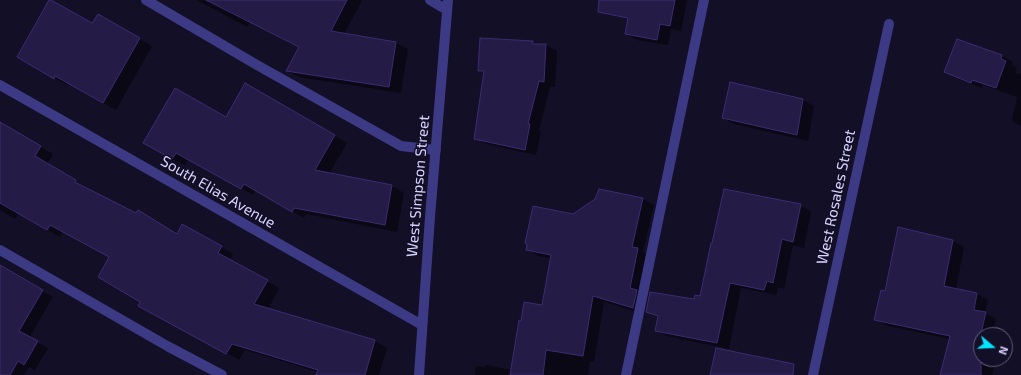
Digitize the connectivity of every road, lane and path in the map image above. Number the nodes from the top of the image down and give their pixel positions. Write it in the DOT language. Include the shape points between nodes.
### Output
graph roads {
  1 [pos="146,0"];
  2 [pos="430,0"];
  3 [pos="704,0"];
  4 [pos="448,5"];
  5 [pos="889,24"];
  6 [pos="0,85"];
  7 [pos="436,150"];
  8 [pos="0,250"];
  9 [pos="422,325"];
  10 [pos="222,375"];
  11 [pos="419,375"];
  12 [pos="626,375"];
  13 [pos="813,375"];
  1 -- 7 [label="street" via="401,146"];
  2 -- 4 [label="street"];
  3 -- 12 [label="street"];
  4 -- 7 [label="street, West Simpson Street"];
  5 -- 13 [label="street, West Rosales Street"];
  6 -- 9 [label="street, South Elias Avenue"];
  7 -- 9 [label="street, West Simpson Street"];
  8 -- 10 [label="street" via="169,348"];
  9 -- 11 [label="street, West Simpson Street"];
}
